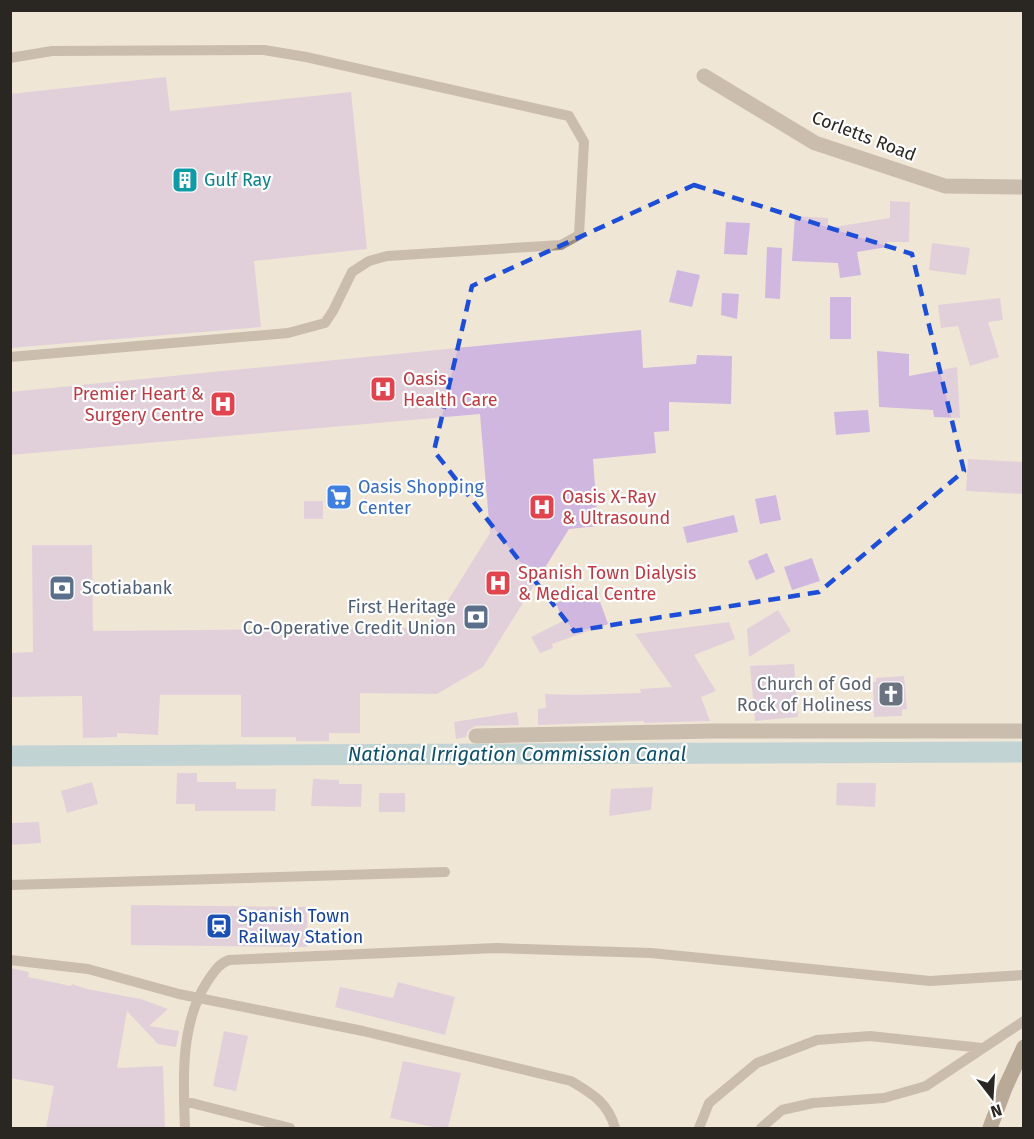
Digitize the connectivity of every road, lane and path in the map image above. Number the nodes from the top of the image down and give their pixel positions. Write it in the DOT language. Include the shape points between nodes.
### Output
graph roads {
  1 [pos="10,58"];
  2 [pos="704,76"];
  3 [pos="1023,187"];
  4 [pos="10,357"];
  5 [pos="1023,731"];
  6 [pos="476,736"];
  7 [pos="445,872"];
  8 [pos="10,885"];
  9 [pos="10,960"];
  10 [pos="1023,975"];
  11 [pos="197,998"];
  12 [pos="1023,1022"];
  13 [pos="982,1047"];
  14 [pos="1023,1047"];
  15 [pos="184,1101"];
  16 [pos="185,1128"];
  17 [pos="290,1128"];
  18 [pos="615,1128"];
  19 [pos="699,1128"];
  20 [pos="761,1128"];
  21 [pos="990,1128"];
  1 -- 4 [label="lane" via="52,51 264,50 569,116 584,142 579,235 561,244 387,256 369,261 352,272 325,322 288,333"];
  2 -- 3 [label="street, Corletts Road" via="815,143 945,186"];
  5 -- 6 [label="street"];
  7 -- 8 [label="lane"];
  9 -- 11 [label="lane" via="88,969"];
  10 -- 11 [label="lane" via="930,981 651,953 496,948 229,960 218,966"];
  11 -- 15 [label="lane" via="184,1066"];
  11 -- 18 [label="lane" via="363,1031 571,1081 598,1097 612,1116"];
  12 -- 13 [label="lane"];
  13 -- 19 [label="lane" via="870,1036 817,1040 757,1063 709,1103"];
  13 -- 20 [label="lane" via="926,1086 884,1098 813,1103 782,1110"];
  14 -- 21 [label="main road"];
  15 -- 16 [label="lane"];
  15 -- 17 [label="lane"];
}
